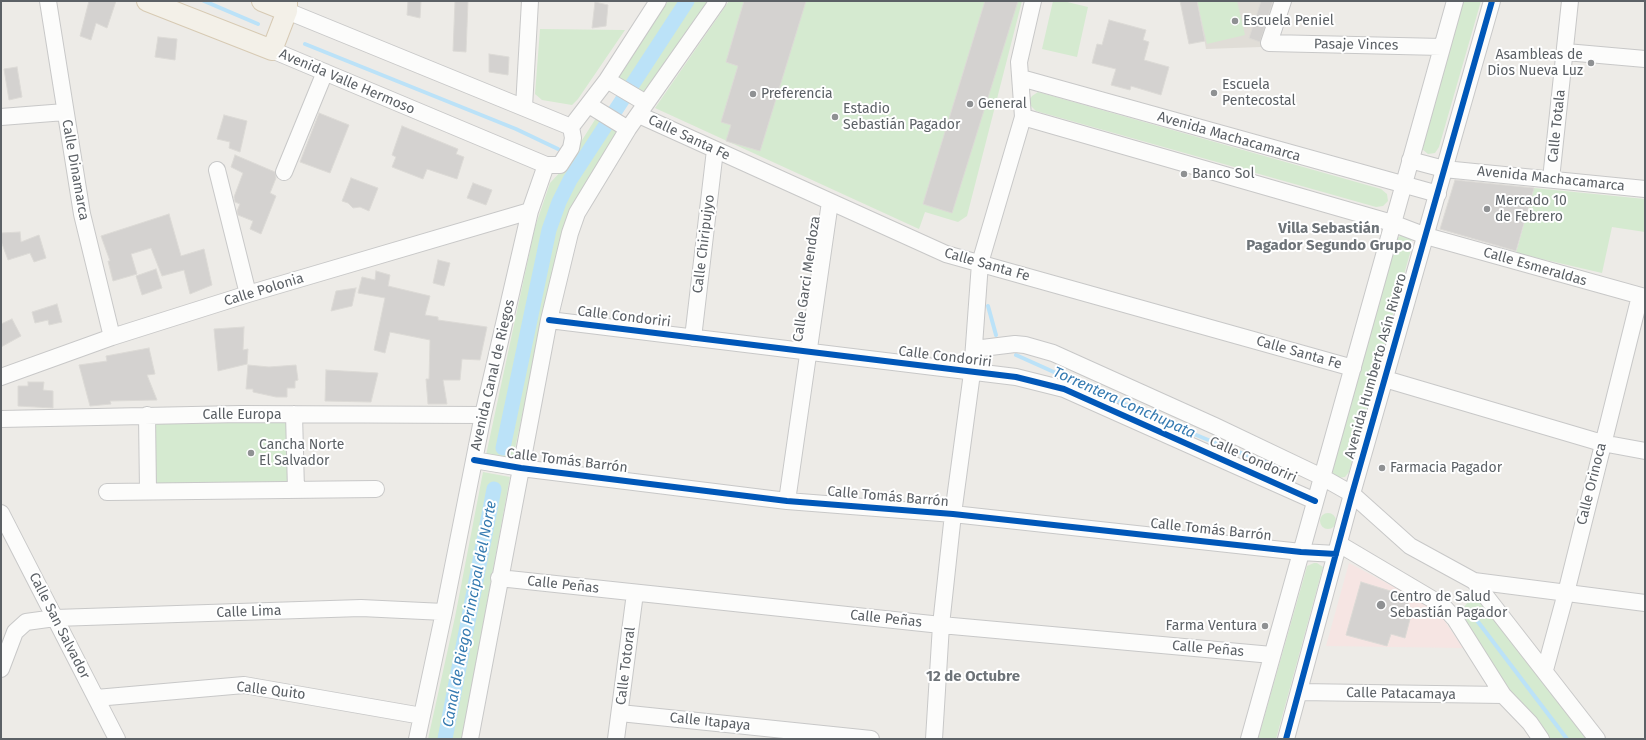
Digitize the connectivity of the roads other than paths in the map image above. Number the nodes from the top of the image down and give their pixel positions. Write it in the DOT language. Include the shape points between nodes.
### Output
graph roads {
  1 [pos="48,1"];
  2 [pos="147,1"];
  3 [pos="262,1"];
  4 [pos="530,1"];
  5 [pos="658,1"];
  6 [pos="718,1"];
  7 [pos="1033,1"];
  8 [pos="1283,1"];
  9 [pos="1455,1"];
  10 [pos="1492,1"];
  11 [pos="1570,1"];
  12 [pos="287,6"];
  13 [pos="1442,47"];
  14 [pos="272,50"];
  15 [pos="1566,52"];
  16 [pos="1645,59"];
  17 [pos="325,72"];
  18 [pos="1021,78"];
  19 [pos="607,80"];
  20 [pos="635,100"];
  21 [pos="589,105"];
  22 [pos="524,107"];
  23 [pos="65,112"];
  24 [pos="1,116"];
  25 [pos="1023,117"];
  26 [pos="616,122"];
  27 [pos="571,127"];
  28 [pos="715,150"];
  29 [pos="1410,160"];
  30 [pos="546,165"];
  31 [pos="1444,169"];
  32 [pos="217,170"];
  33 [pos="284,172"];
  34 [pos="1551,179"];
  35 [pos="1403,185"];
  36 [pos="1645,189"];
  37 [pos="1438,194"];
  38 [pos="830,202"];
  39 [pos="530,211"];
  40 [pos="1392,223"];
  41 [pos="1426,236"];
  42 [pos="980,263"];
  43 [pos="248,294"];
  44 [pos="1642,297"];
  45 [pos="549,320"];
  46 [pos="112,337"];
  47 [pos="693,338"];
  48 [pos="974,349"];
  49 [pos="809,352"];
  50 [pos="1353,368"];
  51 [pos="972,373"];
  52 [pos="1,377"];
  53 [pos="1385,379"];
  54 [pos="294,414"];
  55 [pos="147,415"];
  56 [pos="482,415"];
  57 [pos="1,420"];
  58 [pos="1602,444"];
  59 [pos="1645,451"];
  60 [pos="474,460"];
  61 [pos="520,468"];
  62 [pos="1322,477"];
  63 [pos="376,488"];
  64 [pos="296,490"];
  65 [pos="148,491"];
  66 [pos="107,492"];
  67 [pos="1352,494"];
  68 [pos="787,501"];
  69 [pos="1315,501"];
  70 [pos="1,514"];
  71 [pos="953,514"];
  72 [pos="1337,549"];
  73 [pos="1301,552"];
  74 [pos="499,578"];
  75 [pos="1474,581"];
  76 [pos="636,593"];
  77 [pos="1566,593"];
  78 [pos="1645,603"];
  79 [pos="444,612"];
  80 [pos="55,618"];
  81 [pos="941,625"];
  82 [pos="1272,655"];
  83 [pos="1,669"];
  84 [pos="1545,670"];
  85 [pos="1299,692"];
  86 [pos="1503,695"];
  87 [pos="96,698"];
  88 [pos="620,713"];
  89 [pos="422,716"];
  90 [pos="1530,723"];
  91 [pos="117,739"];
  92 [pos="417,739"];
  93 [pos="470,739"];
  94 [pos="616,739"];
  95 [pos="871,739"];
  96 [pos="934,739"];
  97 [pos="1248,739"];
  98 [pos="1286,739"];
  99 [pos="1526,739"];
  100 [pos="1541,739"];
  101 [pos="1597,739"];
  1 -- 23 [label="street, Calle Dinamarca"];
  2 -- 14 [label="main road, Avenida Valle Hermoso"];
  3 -- 12 [label="main road"];
  4 -- 22 [label="street"];
  5 -- 19 [label="street"];
  6 -- 20 [label="street"];
  7 -- 18 [label="street" via="1019,62"];
  8 -- 13 [label="street, Pasaje Vinces" via="1269,43"];
  9 -- 13 [label="street, Avenida Humberto Asín Rivero"];
  10 -- 31 [label="street, Avenida Humberto Asín Rivero"];
  11 -- 15 [label="street, Calle Totala"];
  12 -- 14 [label="main road"];
  12 -- 22 [label="street"];
  13 -- 29 [label="street, Avenida Humberto Asín Rivero"];
  14 -- 17 [label="street, Avenida Valle Hermoso"];
  15 -- 16 [label="street"];
  15 -- 34 [label="street, Calle Totala"];
  17 -- 30 [label="street, Avenida Valle Hermoso"];
  17 -- 33 [label="street"];
  18 -- 25 [label="street"];
  18 -- 35 [label="street, Avenida Machacamarca"];
  19 -- 20 [label="street"];
  19 -- 21 [label="street"];
  20 -- 26 [label="street"];
  20 -- 28 [label="street, Calle Santa Fe"];
  21 -- 26 [label="street"];
  21 -- 27 [label="street"];
  22 -- 27 [label="street"];
  23 -- 24 [label="street"];
  23 -- 46 [label="street, Calle Dinamarca" via="82,214"];
  25 -- 40 [label="street"];
  25 -- 42 [label="street"];
  26 -- 45 [label="street" via="570,233"];
  27 -- 30 [label="street" via="571,148 560,165"];
  28 -- 38 [label="street, Calle Santa Fe"];
  28 -- 47 [label="street, Calle Chiripujyo"];
  29 -- 31 [label="street, Avenida Machacamarca"];
  29 -- 35 [label="street, Avenida Humberto Asín Rivero"];
  30 -- 39 [label="street, Avenida Canal de Riegos"];
  31 -- 34 [label="street, Avenida Machacamarca"];
  31 -- 37 [label="street, Avenida Humberto Asín Rivero"];
  32 -- 43 [label="street"];
  34 -- 36 [label="street, Avenida Machacamarca"];
  35 -- 37 [label="street, Avenida Machacamarca"];
  35 -- 40 [label="street, Avenida Humberto Asín Rivero"];
  37 -- 41 [label="street, Avenida Humberto Asín Rivero"];
  38 -- 42 [label="street, Calle Santa Fe" via="946,254"];
  38 -- 49 [label="street, Calle Garci Mendoza"];
  39 -- 43 [label="street, Calle Polonia"];
  39 -- 56 [label="street, Avenida Canal de Riegos"];
  40 -- 41 [label="street"];
  40 -- 50 [label="street, Avenida Humberto Asín Rivero"];
  41 -- 44 [label="street, Calle Esmeraldas"];
  41 -- 53 [label="street, Avenida Humberto Asín Rivero"];
  42 -- 48 [label="street"];
  42 -- 50 [label="street, Calle Santa Fe"];
  43 -- 46 [label="street, Calle Polonia"];
  44 -- 58 [label="street, Calle Orinoca"];
  45 -- 47 [label="street, Calle Condoriri"];
  45 -- 61 [label="street"];
  46 -- 52 [label="street, Calle Polonia"];
  47 -- 49 [label="street, Calle Condoriri"];
  48 -- 51 [label="street"];
  48 -- 62 [label="street" via="1015,344 1053,353"];
  49 -- 51 [label="street, Calle Condoriri"];
  49 -- 68 [label="street, Calle Garci Mendoza"];
  50 -- 62 [label="street, Avenida Humberto Asín Rivero"];
  51 -- 69 [label="street, Calle Condoriri" via="1016,377 1064,389"];
  51 -- 71 [label="street"];
  53 -- 58 [label="street"];
  53 -- 67 [label="street, Avenida Humberto Asín Rivero"];
  54 -- 55 [label="street, Calle Europa"];
  54 -- 56 [label="street, Calle Europa"];
  54 -- 64 [label="street"];
  55 -- 57 [label="street, Calle Europa"];
  55 -- 65 [label="street"];
  56 -- 60 [label="street, Avenida Canal de Riegos"];
  58 -- 59 [label="street"];
  58 -- 77 [label="street, Calle Orinoca"];
  60 -- 61 [label="street, Calle Tomás Barrón"];
  60 -- 79 [label="street, Avenida Canal de Riegos"];
  61 -- 68 [label="street, Calle Tomás Barrón"];
  61 -- 74 [label="street"];
  62 -- 67 [label="street"];
  62 -- 69 [label="street, Avenida Humberto Asín Rivero"];
  63 -- 64 [label="street"];
  64 -- 65 [label="street"];
  65 -- 66 [label="street"];
  67 -- 72 [label="street, Avenida Humberto Asín Rivero"];
  67 -- 75 [label="street" via="1410,546"];
  68 -- 71 [label="street, Calle Tomás Barrón"];
  69 -- 73 [label="street, Avenida Humberto Asín Rivero"];
  70 -- 80 [label="street, Calle San Salvador"];
  71 -- 73 [label="street, Calle Tomás Barrón"];
  71 -- 81 [label="street"];
  72 -- 73 [label="street, Calle Tomás Barrón"];
  72 -- 85 [label="street, Avenida Humberto Asín Rivero"];
  72 -- 86 [label="street" via="1442,605 1455,619"];
  73 -- 82 [label="street, Avenida Humberto Asín Rivero"];
  74 -- 76 [label="street, Calle Peñas"];
  74 -- 93 [label="street"];
  75 -- 77 [label="street"];
  75 -- 84 [label="street"];
  76 -- 81 [label="street, Calle Peñas"];
  76 -- 88 [label="street, Calle Totoral"];
  77 -- 78 [label="street"];
  77 -- 84 [label="street, Calle Orinoca"];
  79 -- 80 [label="street, Calle Lima" via="361,608"];
  79 -- 89 [label="street, Avenida Canal de Riegos"];
  80 -- 83 [label="street, Calle Lima" via="26,622 15,632"];
  80 -- 87 [label="street, Calle San Salvador"];
  81 -- 82 [label="street, Calle Peñas"];
  81 -- 96 [label="street"];
  82 -- 97 [label="street, Avenida Humberto Asín Rivero"];
  84 -- 101 [label="street"];
  85 -- 86 [label="street, Calle Patacamaya"];
  85 -- 98 [label="street, Avenida Humberto Asín Rivero"];
  86 -- 90 [label="street"];
  87 -- 89 [label="street, Calle Quito" via="244,685"];
  87 -- 91 [label="street, Calle San Salvador"];
  88 -- 94 [label="street, Calle Totoral"];
  88 -- 95 [label="street, Calle Itapaya"];
  89 -- 92 [label="street, Avenida Canal de Riegos"];
  90 -- 99 [label="street"];
  90 -- 100 [label="street"];
}
